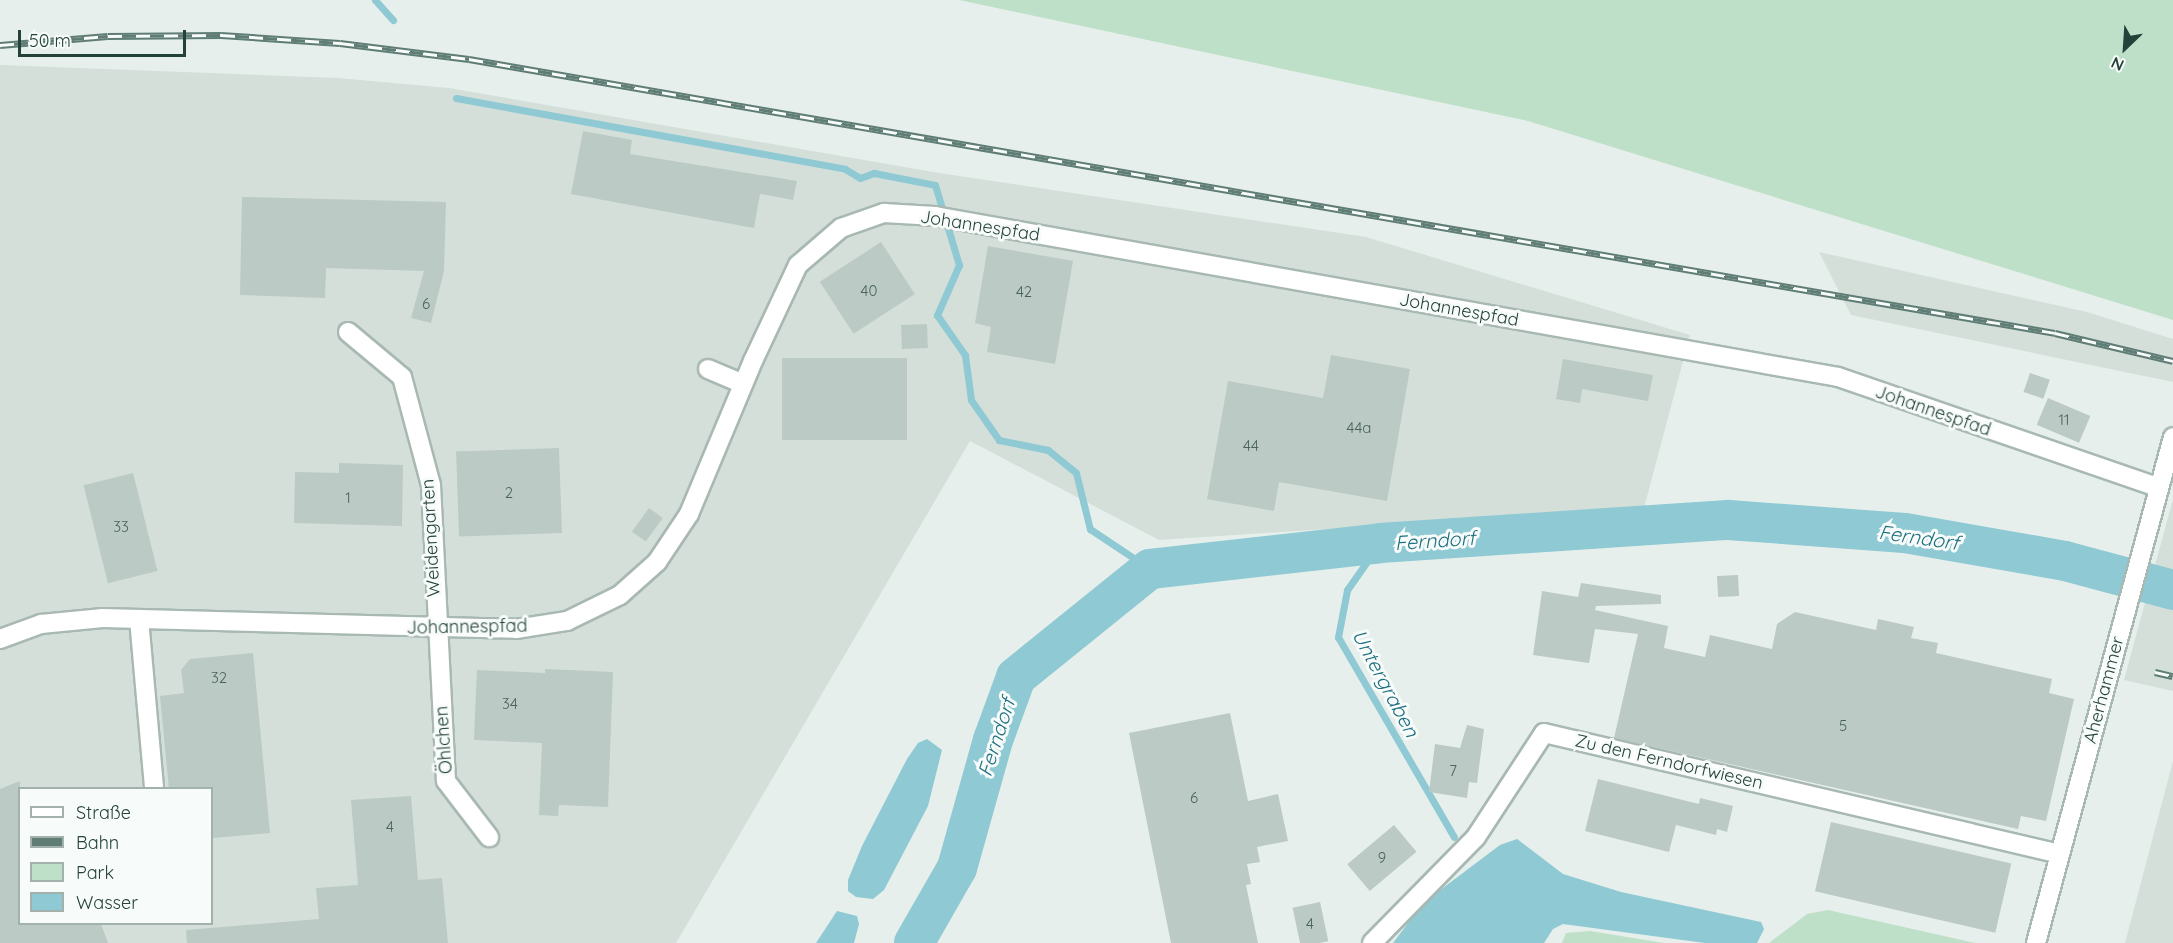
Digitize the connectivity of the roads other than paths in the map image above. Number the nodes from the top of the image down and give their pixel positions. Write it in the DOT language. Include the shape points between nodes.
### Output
graph roads {
  1 [pos="348,332"];
  2 [pos="708,369"];
  3 [pos="744,384"];
  4 [pos="2173,437"];
  5 [pos="2157,487"];
  6 [pos="139,619"];
  7 [pos="436,629"];
  8 [pos="0,639"];
  9 [pos="154,787"];
  10 [pos="489,837"];
  11 [pos="2060,855"];
  12 [pos="1372,943"];
  13 [pos="2036,943"];
  1 -- 7 [label="street, Weidengarten" via="402,376 431,485"];
  2 -- 3 [label="street"];
  3 -- 5 [label="street, Johannespfad" via="798,265 841,228 884,213 935,216 1839,377"];
  3 -- 7 [label="street, Johannespfad" via="689,514 657,562 620,595 567,621 516,629"];
  4 -- 5 [label="street, Aherhammer"];
  5 -- 11 [label="street, Aherhammer"];
  6 -- 7 [label="street, Johannespfad"];
  6 -- 8 [label="street, Johannespfad" via="41,624"];
  6 -- 9 [label="street"];
  7 -- 10 [label="street, Öhlchen" via="446,781"];
  11 -- 12 [label="street, Zu den Ferndorfwiesen" via="1544,733 1476,837"];
  11 -- 13 [label="street, Aherhammer"];
}
